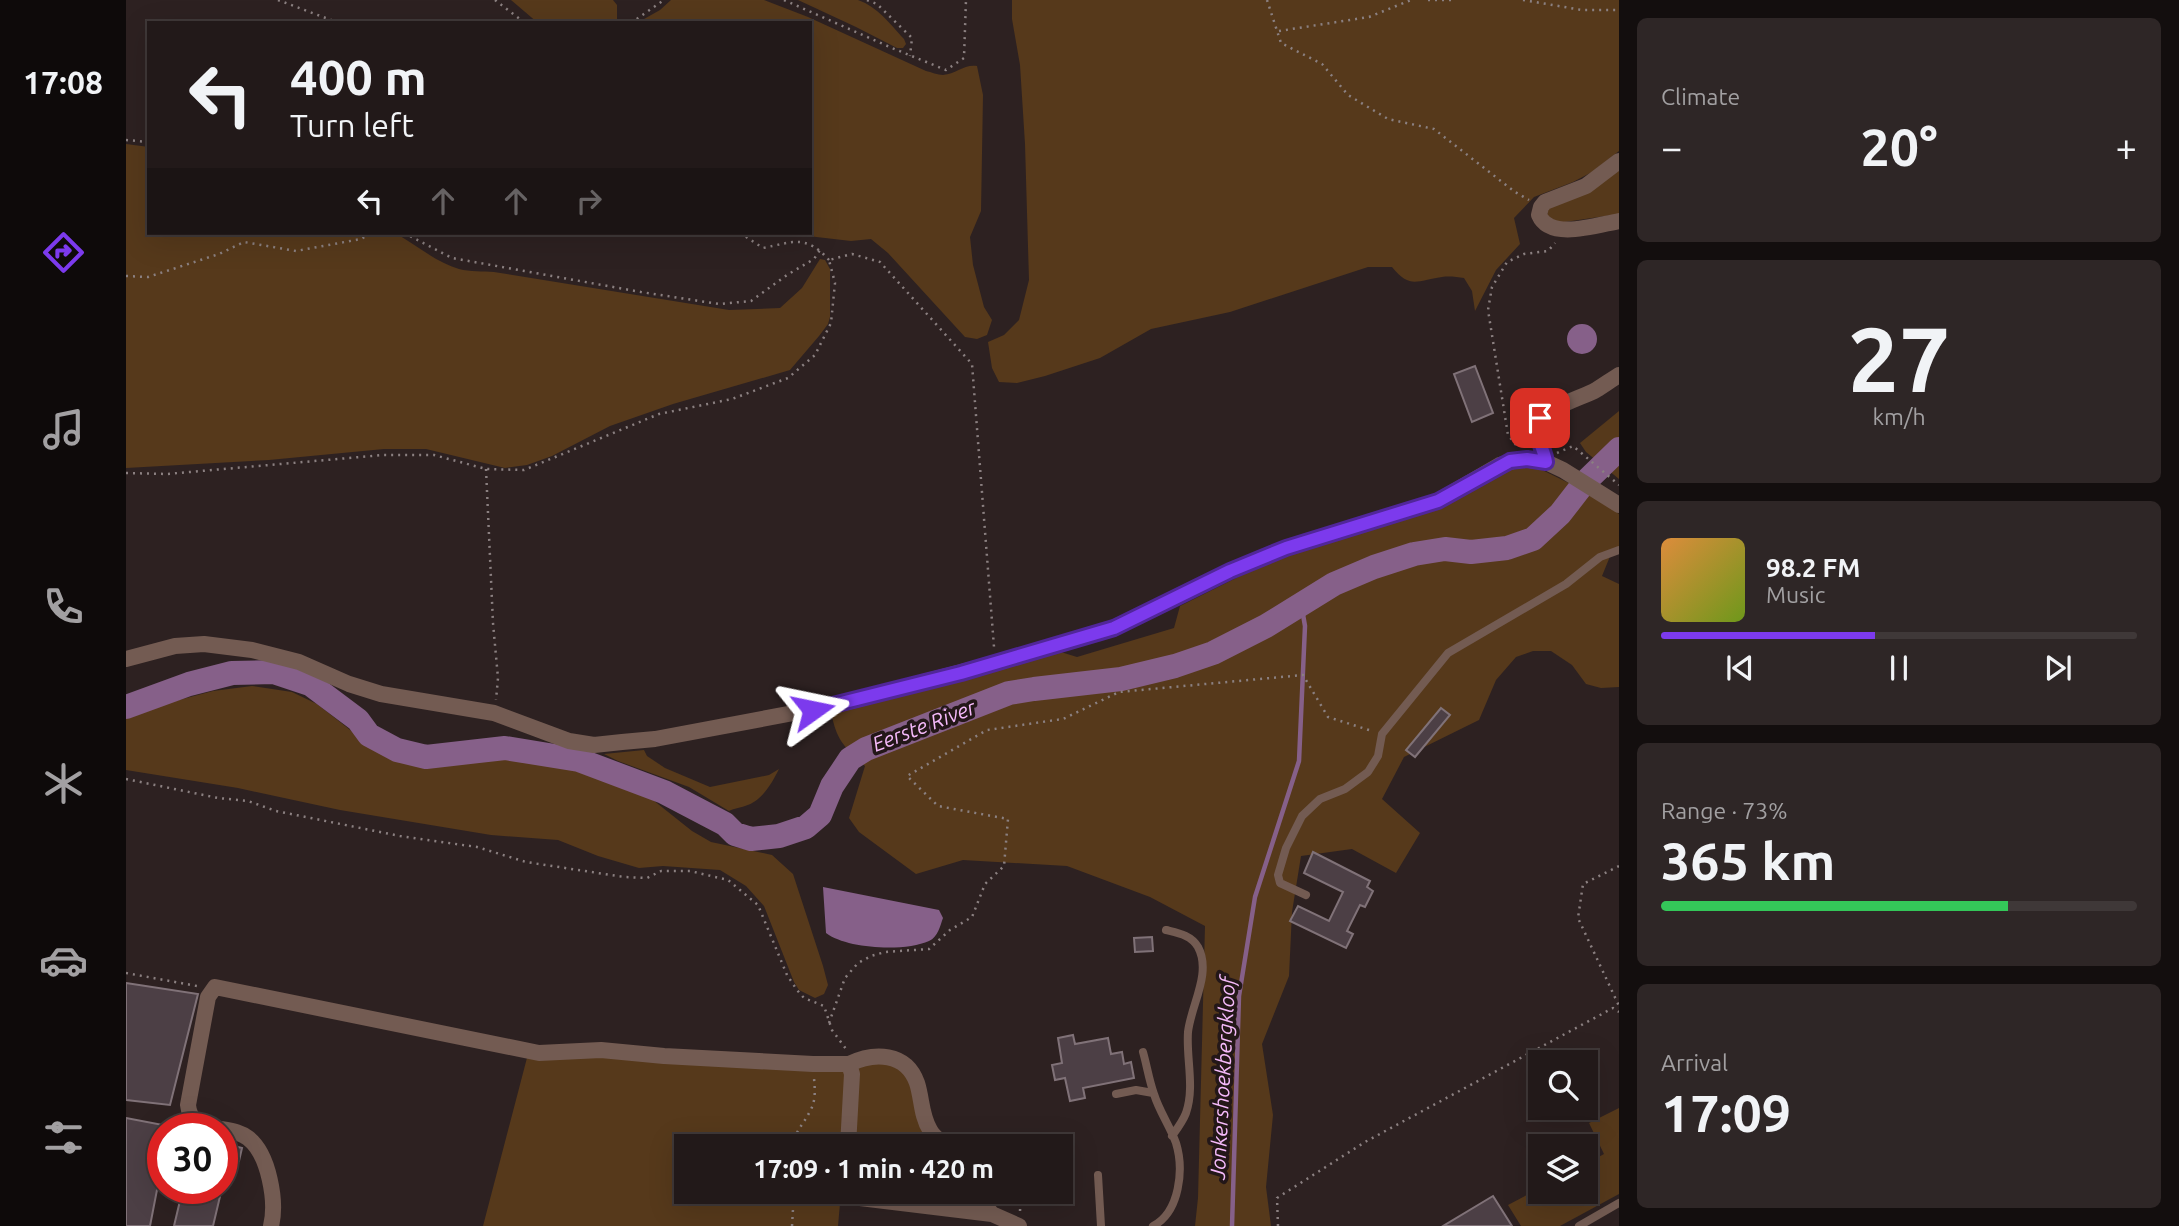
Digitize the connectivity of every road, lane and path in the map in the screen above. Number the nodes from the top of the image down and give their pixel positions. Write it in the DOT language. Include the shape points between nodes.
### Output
graph roads {
  1 [pos="278,0"];
  2 [pos="495,0"];
  3 [pos="664,0"];
  4 [pos="784,0"];
  5 [pos="867,0"];
  6 [pos="966,0"];
  7 [pos="1267,0"];
  8 [pos="1411,0"];
  9 [pos="1428,0"];
  10 [pos="1453,0"];
  11 [pos="1523,0"];
  12 [pos="1619,10"];
  13 [pos="334,21"];
  14 [pos="522,21"];
  15 [pos="634,21"];
  16 [pos="1277,31"];
  17 [pos="910,56"];
  18 [pos="126,140"];
  19 [pos="147,142"];
  20 [pos="1619,161"];
  21 [pos="1541,207"];
  22 [pos="1619,221"];
  23 [pos="1561,230"];
  24 [pos="368,235"];
  25 [pos="408,235"];
  26 [pos="743,235"];
  27 [pos="820,250"];
  28 [pos="829,260"];
  29 [pos="126,276"];
  30 [pos="1619,375"];
  31 [pos="1573,446"];
  32 [pos="1527,459"];
  33 [pos="1546,462"];
  34 [pos="486,469"];
  35 [pos="126,473"];
  36 [pos="1619,485"];
  37 [pos="1619,505"];
  38 [pos="1619,550"];
  39 [pos="126,659"];
  40 [pos="996,663"];
  41 [pos="494,713"];
  42 [pos="1382,734"];
  43 [pos="126,779"];
  44 [pos="1619,866"];
  45 [pos="1306,895"];
  46 [pos="1166,930"];
  47 [pos="126,973"];
  48 [pos="209,992"];
  49 [pos="1619,1006"];
  50 [pos="1619,1012"];
  51 [pos="829,1023"];
  52 [pos="1143,1052"];
  53 [pos="853,1062"];
  54 [pos="813,1065"];
  55 [pos="1153,1093"];
  56 [pos="1116,1094"];
  57 [pos="190,1113"];
  58 [pos="238,1132"];
  59 [pos="796,1134"];
  60 [pos="849,1134"];
  61 [pos="934,1134"];
  62 [pos="1172,1136"];
  63 [pos="1098,1175"];
  64 [pos="1619,1203"];
  65 [pos="793,1204"];
  66 [pos="910,1204"];
  67 [pos="984,1204"];
  68 [pos="1021,1204"];
  69 [pos="992,1214"];
  70 [pos="271,1226"];
  71 [pos="792,1226"];
  72 [pos="1022,1226"];
  73 [pos="1090,1226"];
  74 [pos="1101,1226"];
  75 [pos="1106,1226"];
  76 [pos="1153,1226"];
  77 [pos="1278,1226"];
  78 [pos="1579,1226"];
  1 -- 13 [label="path"];
  2 -- 14 [label="path"];
  3 -- 15 [label="path"];
  4 -- 17 [label="path"];
  5 -- 17 [label="path" via="912,38"];
  6 -- 17 [label="path" via="964,58 946,69"];
  7 -- 16 [label="path"];
  8 -- 16 [label="path" via="1369,17"];
  9 -- 10 [label="path"];
  11 -- 12 [label="path" via="1582,10"];
  16 -- 21 [label="path" via="1281,43 1322,64 1348,95 1388,119 1434,129"];
  18 -- 19 [label="path"];
  20 -- 21 [label="street" via="1586,186"];
  21 -- 23 [label="street" via="1541,220"];
  22 -- 23 [label="street"];
  23 -- 32 [label="path" via="1548,251 1507,262 1492,287 1488,310 1508,435"];
  24 -- 29 [label="path" via="296,251 244,242 148,277"];
  25 -- 27 [label="path" via="452,258 719,304 751,301 814,259"];
  26 -- 27 [label="path" via="764,248 799,241"];
  27 -- 28 [label="path"];
  28 -- 34 [label="path" via="835,284 831,323 815,355 788,378 732,399 659,414 524,470"];
  28 -- 40 [label="path" via="852,254 880,262 972,364"];
  30 -- 33 [label="street" via="1540,418 1537,431"];
  31 -- 36 [label="path"];
  32 -- 33 [label="street"];
  32 -- 40 [label="street" via="1500,465 1438,501 1286,548 1114,628"];
  33 -- 37 [label="street"];
  34 -- 35 [label="path" via="434,455 383,455 167,474"];
  34 -- 41 [label="path" via="498,678"];
  38 -- 42 [label="lane" via="1600,557 1566,584 1448,653"];
  39 -- 41 [label="street" via="204,643 252,650 299,662 381,694"];
  40 -- 41 [label="street" via="836,705 594,745 569,741"];
  42 -- 45 [label="lane" via="1378,756 1368,772 1345,789 1320,799 1302,816 1286,848 1280,883"];
  42 -- 51 [label="path" via="1328,717 1303,675 1119,692 1063,719 987,730 907,776 938,806 1008,820 1004,866 985,884 972,918 929,949 885,952 858,963 845,978"];
  43 -- 51 [label="path" via="400,836 477,847 526,862 624,877 647,878 661,871 728,880 758,905 792,983 804,998 824,1006"];
  44 -- 49 [label="path" via="1583,884 1578,918"];
  46 -- 62 [label="lane" via="1185,935 1197,946 1202,960 1188,1034 1190,1093 1186,1112"];
  47 -- 48 [label="path" via="194,984"];
  48 -- 54 [label="street" via="221,987 539,1053 601,1049"];
  48 -- 57 [label="street" via="188,1097"];
  50 -- 77 [label="path" via="1613,1008 1364,1142 1277,1198"];
  51 -- 53 [label="path"];
  52 -- 55 [label="lane"];
  53 -- 54 [label="street"];
  53 -- 60 [label="street"];
  53 -- 61 [label="street" via="890,1056 909,1069"];
  54 -- 59 [label="path" via="815,1100"];
  55 -- 56 [label="lane"];
  55 -- 62 [label="lane"];
  58 -- 70 [label="street" via="263,1159 274,1200"];
  62 -- 76 [label="lane" via="1179,1180 1170,1210"];
  63 -- 74 [label="lane"];
  64 -- 78 [label="lane"];
  65 -- 71 [label="path"];
  66 -- 69 [label="street"];
  67 -- 69 [label="street"];
  68 -- 72 [label="path"];
  69 -- 72 [label="street"];
  73 -- 74 [label="lane"];
  74 -- 75 [label="lane"];
}
